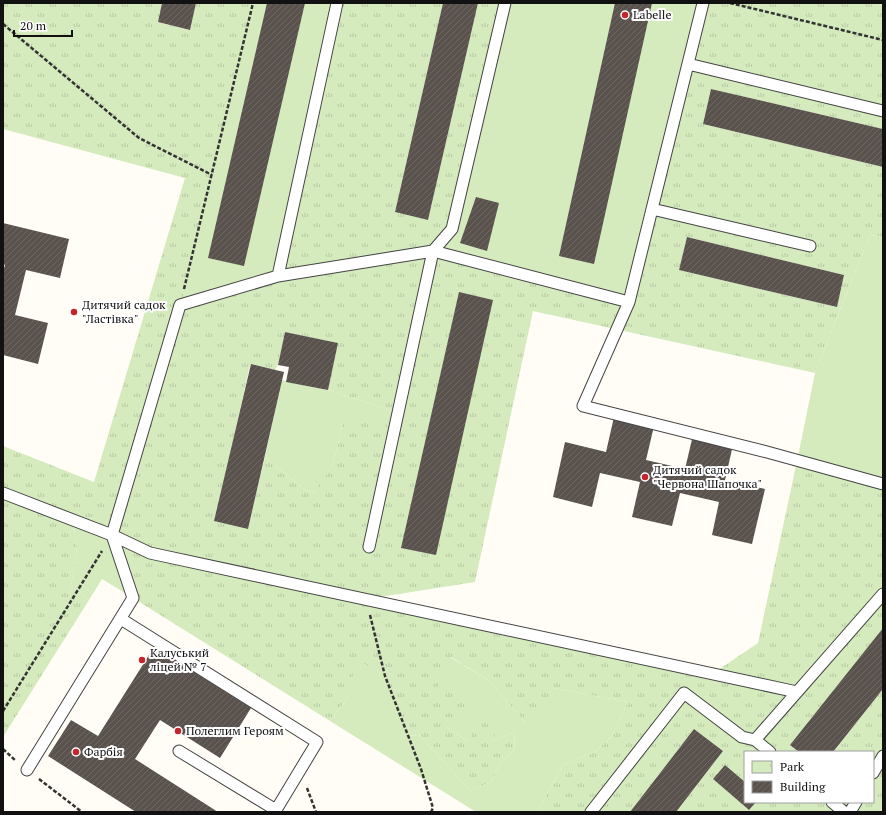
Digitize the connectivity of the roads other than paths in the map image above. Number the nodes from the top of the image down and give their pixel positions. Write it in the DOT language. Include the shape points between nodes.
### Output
graph roads {
  1 [pos="337,3"];
  2 [pos="505,3"];
  3 [pos="703,3"];
  4 [pos="688,64"];
  5 [pos="883,111"];
  6 [pos="652,209"];
  7 [pos="810,246"];
  8 [pos="433,251"];
  9 [pos="278,276"];
  10 [pos="629,302"];
  11 [pos="883,484"];
  12 [pos="4,495"];
  13 [pos="112,535"];
  14 [pos="369,547"];
  15 [pos="883,594"];
  16 [pos="120,619"];
  17 [pos="797,692"];
  18 [pos="755,740"];
  19 [pos="179,751"];
  20 [pos="769,751"];
  21 [pos="883,756"];
  22 [pos="27,770"];
  23 [pos="874,771"];
  24 [pos="833,803"];
  25 [pos="855,803"];
  26 [pos="277,811"];
  27 [pos="592,812"];
  28 [pos="844,812"];
  29 [pos="850,812"];
  1 -- 9 [label="lane"];
  2 -- 8 [label="lane" via="452,229"];
  3 -- 4 [label="lane"];
  4 -- 5 [label="lane"];
  4 -- 6 [label="lane"];
  6 -- 7 [label="lane"];
  6 -- 10 [label="lane"];
  8 -- 9 [label="lane"];
  8 -- 10 [label="lane"];
  8 -- 14 [label="lane"];
  9 -- 13 [label="lane" via="180,305"];
  10 -- 11 [label="lane" via="583,406"];
  12 -- 13 [label="lane"];
  13 -- 16 [label="lane" via="133,598"];
  13 -- 17 [label="lane" via="150,553"];
  15 -- 17 [label="lane"];
  16 -- 22 [label="lane"];
  16 -- 26 [label="lane" via="317,742"];
  17 -- 18 [label="lane"];
  18 -- 20 [label="lane"];
  18 -- 27 [label="lane" via="742,737 684,693"];
  19 -- 26 [label="lane"];
  21 -- 23 [label="lane"];
  24 -- 28 [label="lane"];
  25 -- 29 [label="lane"];
}
